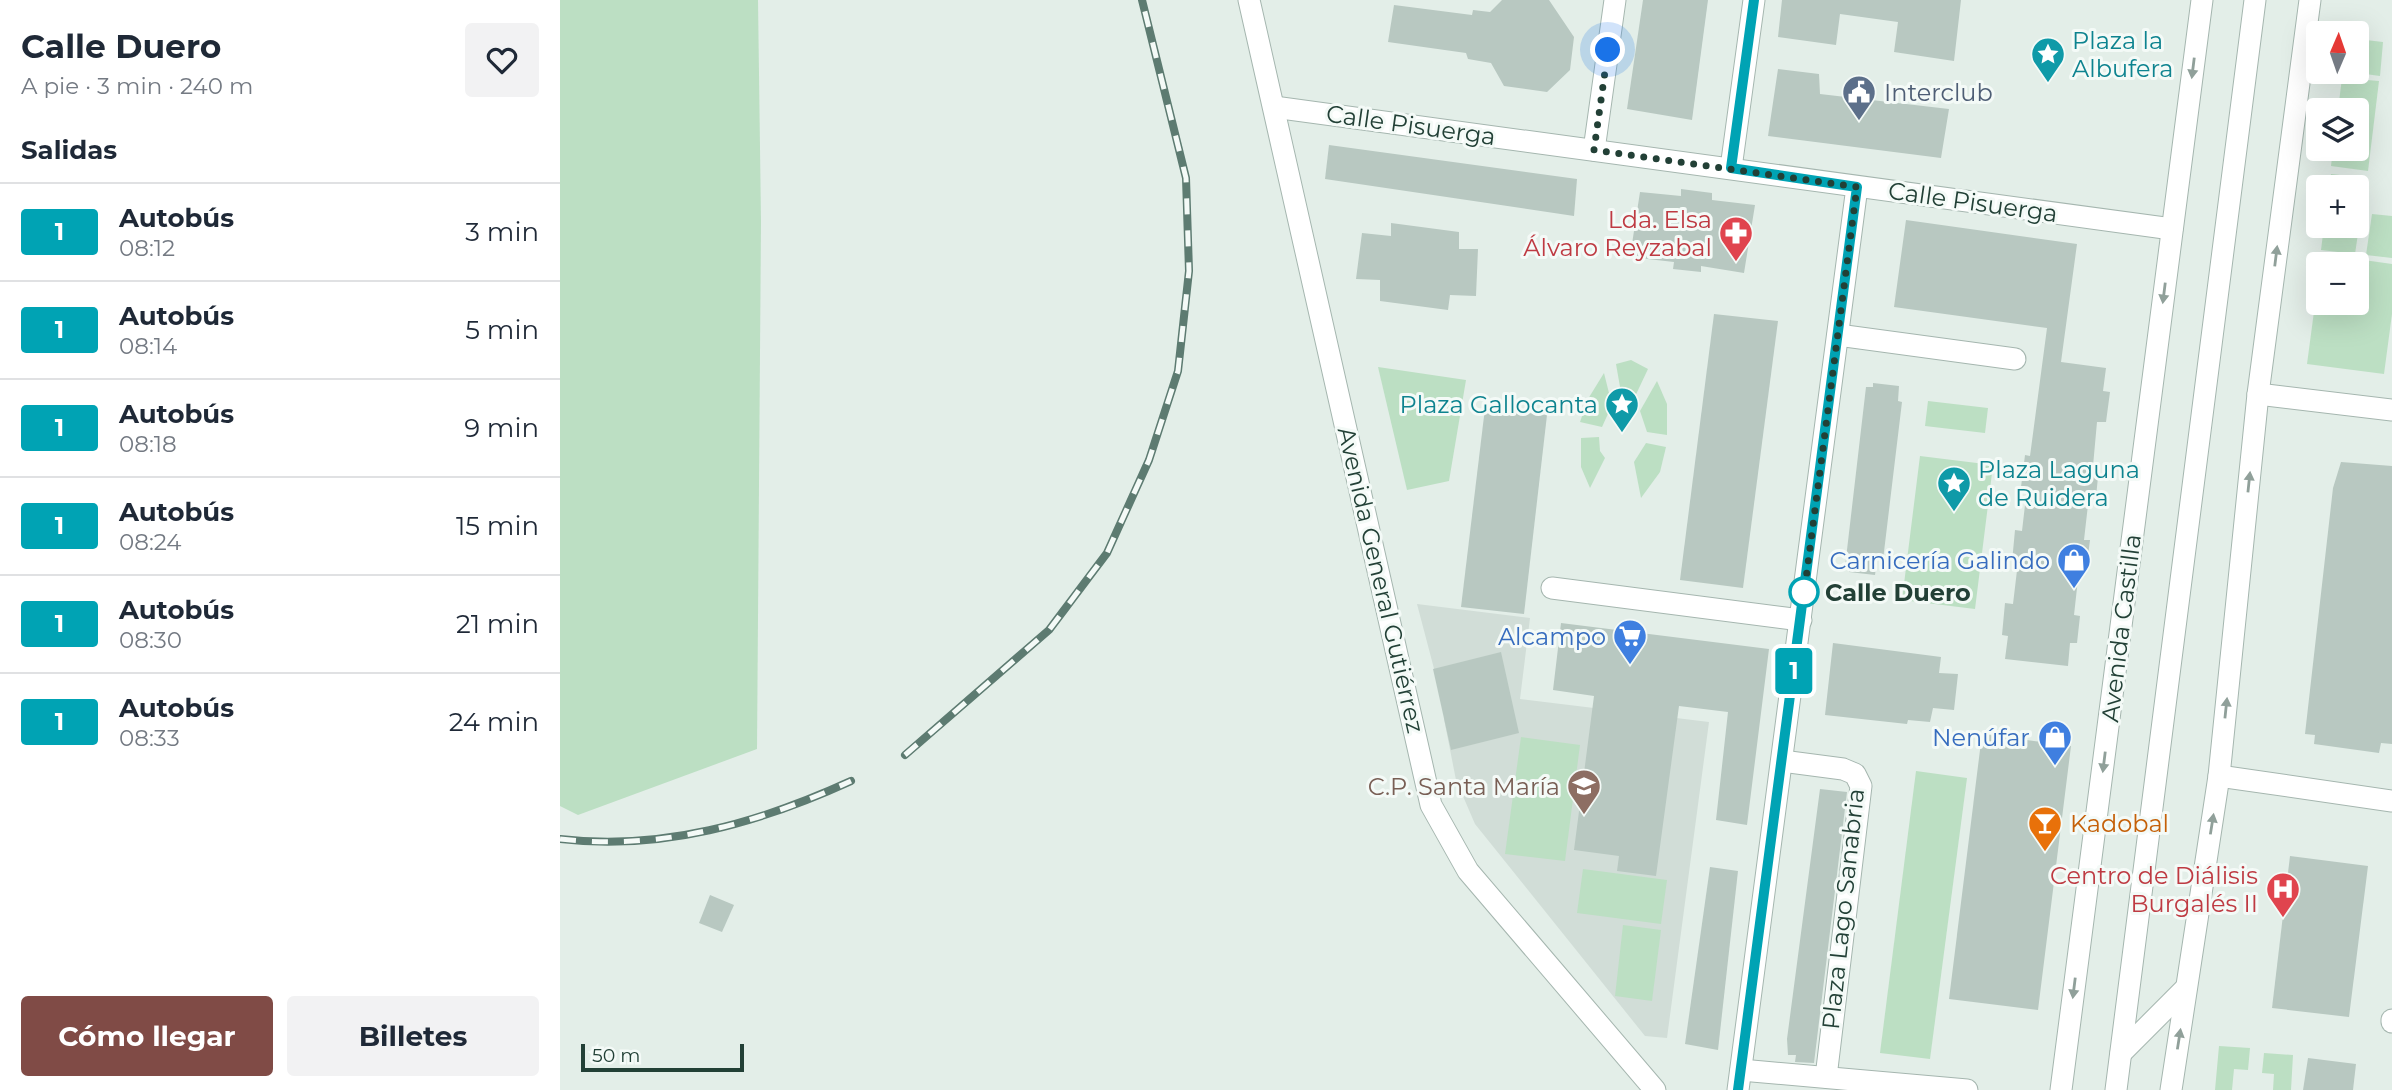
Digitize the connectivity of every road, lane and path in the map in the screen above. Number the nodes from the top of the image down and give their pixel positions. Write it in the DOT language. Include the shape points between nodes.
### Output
graph roads {
  1 [pos="1249,0"];
  2 [pos="1615,0"];
  3 [pos="1754,0"];
  4 [pos="2202,0"];
  5 [pos="2255,0"];
  6 [pos="2309,0"];
  7 [pos="1274,107"];
  8 [pos="1594,150"];
  9 [pos="1731,168"];
  10 [pos="1857,187"];
  11 [pos="2172,229"];
  12 [pos="1838,335"];
  13 [pos="2015,359"];
  14 [pos="2258,394"];
  15 [pos="2392,410"];
  16 [pos="1552,588"];
  17 [pos="1801,620"];
  18 [pos="1782,761"];
  19 [pos="2219,776"];
  20 [pos="2392,801"];
  21 [pos="2186,988"];
  22 [pos="2121,1054"];
  23 [pos="1826,1077"];
  24 [pos="1739,1080"];
  25 [pos="1656,1090"];
  26 [pos="1967,1090"];
  27 [pos="2061,1090"];
  28 [pos="2116,1090"];
  29 [pos="2171,1090"];
  1 -- 7 [label="street, Avenida General Gutiérrez"];
  2 -- 8 [label="street"];
  3 -- 9 [label="street"];
  4 -- 11 [label="street, Avenida Castilla, one-way"];
  5 -- 22 [label="street"];
  14 -- 6 [label="street, one-way"];
  7 -- 8 [label="street, Calle Pisuerga"];
  7 -- 25 [label="street, Avenida General Gutiérrez" via="1432,805 1468,870"];
  8 -- 9 [label="street, Calle Pisuerga"];
  9 -- 10 [label="street, Calle Pisuerga"];
  10 -- 11 [label="street, Calle Pisuerga"];
  10 -- 12 [label="street"];
  11 -- 27 [label="street, Avenida Castilla, one-way"];
  12 -- 13 [label="street"];
  12 -- 17 [label="street"];
  14 -- 15 [label="street"];
  19 -- 14 [label="street, one-way"];
  16 -- 17 [label="street"];
  17 -- 18 [label="street"];
  18 -- 23 [label="street, Plaza Lago Sanabria" via="1843,769 1855,774 1861,786"];
  18 -- 24 [label="street"];
  19 -- 20 [label="street"];
  21 -- 19 [label="street, one-way"];
  21 -- 22 [label="street"];
  29 -- 21 [label="street, one-way"];
  22 -- 28 [label="street"];
  23 -- 24 [label="street"];
  23 -- 26 [label="street"];
}
